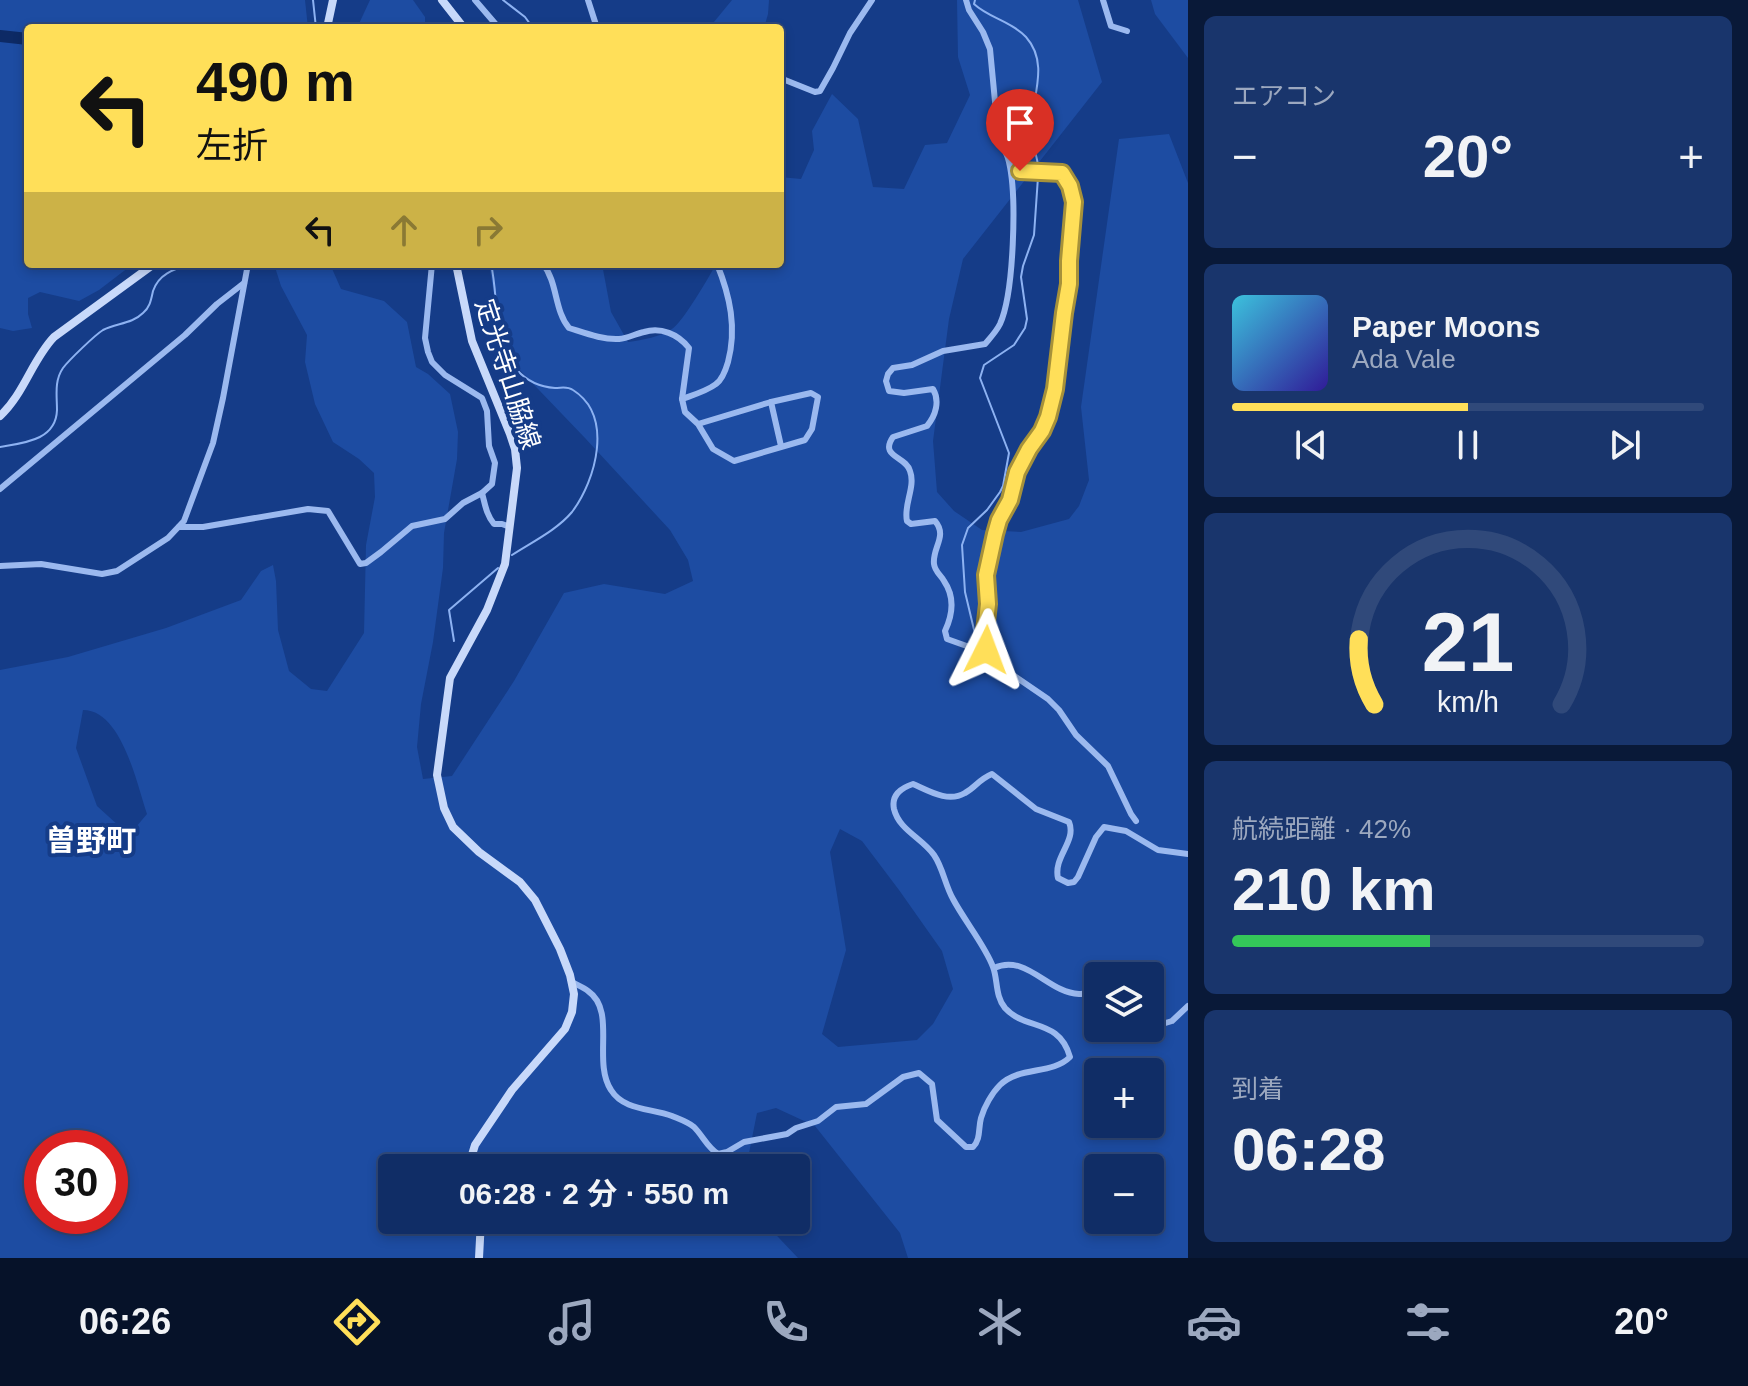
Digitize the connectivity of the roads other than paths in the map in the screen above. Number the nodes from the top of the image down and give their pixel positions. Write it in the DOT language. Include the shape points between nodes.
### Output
graph roads {
  1 [pos="333,0"];
  2 [pos="442,0"];
  3 [pos="475,0"];
  4 [pos="588,0"];
  5 [pos="872,0"];
  6 [pos="966,0"];
  7 [pos="1103,0"];
  8 [pos="328,24"];
  9 [pos="461,24"];
  10 [pos="496,24"];
  11 [pos="596,24"];
  12 [pos="1127,31"];
  13 [pos="784,80"];
  14 [pos="1009,161"];
  15 [pos="149,268"];
  16 [pos="247,268"];
  17 [pos="432,268"];
  18 [pos="457,268"];
  19 [pos="547,268"];
  20 [pos="719,268"];
  21 [pos="244,283"];
  22 [pos="682,399"];
  23 [pos="771,402"];
  24 [pos="0,416"];
  25 [pos="698,424"];
  26 [pos="781,446"];
  27 [pos="0,489"];
  28 [pos="482,493"];
  29 [pos="179,527"];
  30 [pos="510,527"];
  31 [pos="0,566"];
  32 [pos="990,659"];
  33 [pos="1136,821"];
  34 [pos="1188,854"];
  35 [pos="994,968"];
  36 [pos="572,982"];
  37 [pos="1084,993"];
  38 [pos="1188,1006"];
  39 [pos="1164,1024"];
  40 [pos="472,1154"];
  41 [pos="480,1234"];
  42 [pos="479,1258"];
  1 -- 8 [label="main road"];
  2 -- 9 [label="main road"];
  3 -- 10 [label="street"];
  4 -- 11 [label="street"];
  5 -- 13 [label="street" via="820,91"];
  6 -- 14 [label="street" via="990,49 998,133"];
  7 -- 12 [label="street" via="1111,26"];
  14 -- 32 [label="street" via="1020,171 1062,173 1074,202 1052,405 1017,472 988,561 984,640"];
  14 -- 32 [label="street" via="1010,276 997,330 985,344 893,368 886,381 889,391 897,393 935,391 927,426 893,437 889,448 911,474 907,521 939,525 934,563 949,589 952,609 945,635"];
  15 -- 24 [label="main road" via="54,337"];
  16 -- 21 [label="street"];
  17 -- 28 [label="street" via="428,352 445,375 482,398 487,411 495,463 492,484"];
  18 -- 30 [label="main road, 定光寺山脇線" via="472,341 515,449"];
  19 -- 22 [label="street" via="569,328 622,339 658,329 686,343"];
  20 -- 22 [label="street" via="733,332 725,372 717,383"];
  21 -- 27 [label="street"];
  21 -- 29 [label="street" via="213,443"];
  22 -- 25 [label="street" via="685,412"];
  23 -- 25 [label="street"];
  23 -- 26 [label="street"];
  23 -- 26 [label="street" via="811,393 818,397 805,440"];
  25 -- 26 [label="street" via="713,449 734,461"];
  28 -- 29 [label="street" via="445,519 412,526 360,564 328,511 308,509"];
  28 -- 30 [label="street" via="494,524"];
  29 -- 31 [label="street" via="117,571"];
  30 -- 36 [label="main road, 定光寺山脇線" via="495,592 450,678 437,775 453,827 535,900"];
  32 -- 33 [label="street" via="1059,710 1108,766"];
  34 -- 35 [label="street" via="1158,850 1126,831 1104,827 1078,877 1068,883 1056,870 1072,826 1036,809 992,774 951,797 913,784 902,788 894,797 897,818 932,852"];
  35 -- 36 [label="street" via="1006,1009 1057,1035 1070,1057 999,1086 984,1108 973,1147 966,1147 937,1120 932,1084 919,1073 903,1077 866,1104 836,1107 787,1134 744,1142 718,1154 691,1125 632,1106 611,1091 602,1061 601,1008"];
  35 -- 37 [label="street" via="1013,964 1063,989"];
  36 -- 40 [label="main road, 定光寺山脇線" via="572,1012 565,1029 512,1090"];
  38 -- 39 [label="street"];
  41 -- 42 [label="main road"];
}
